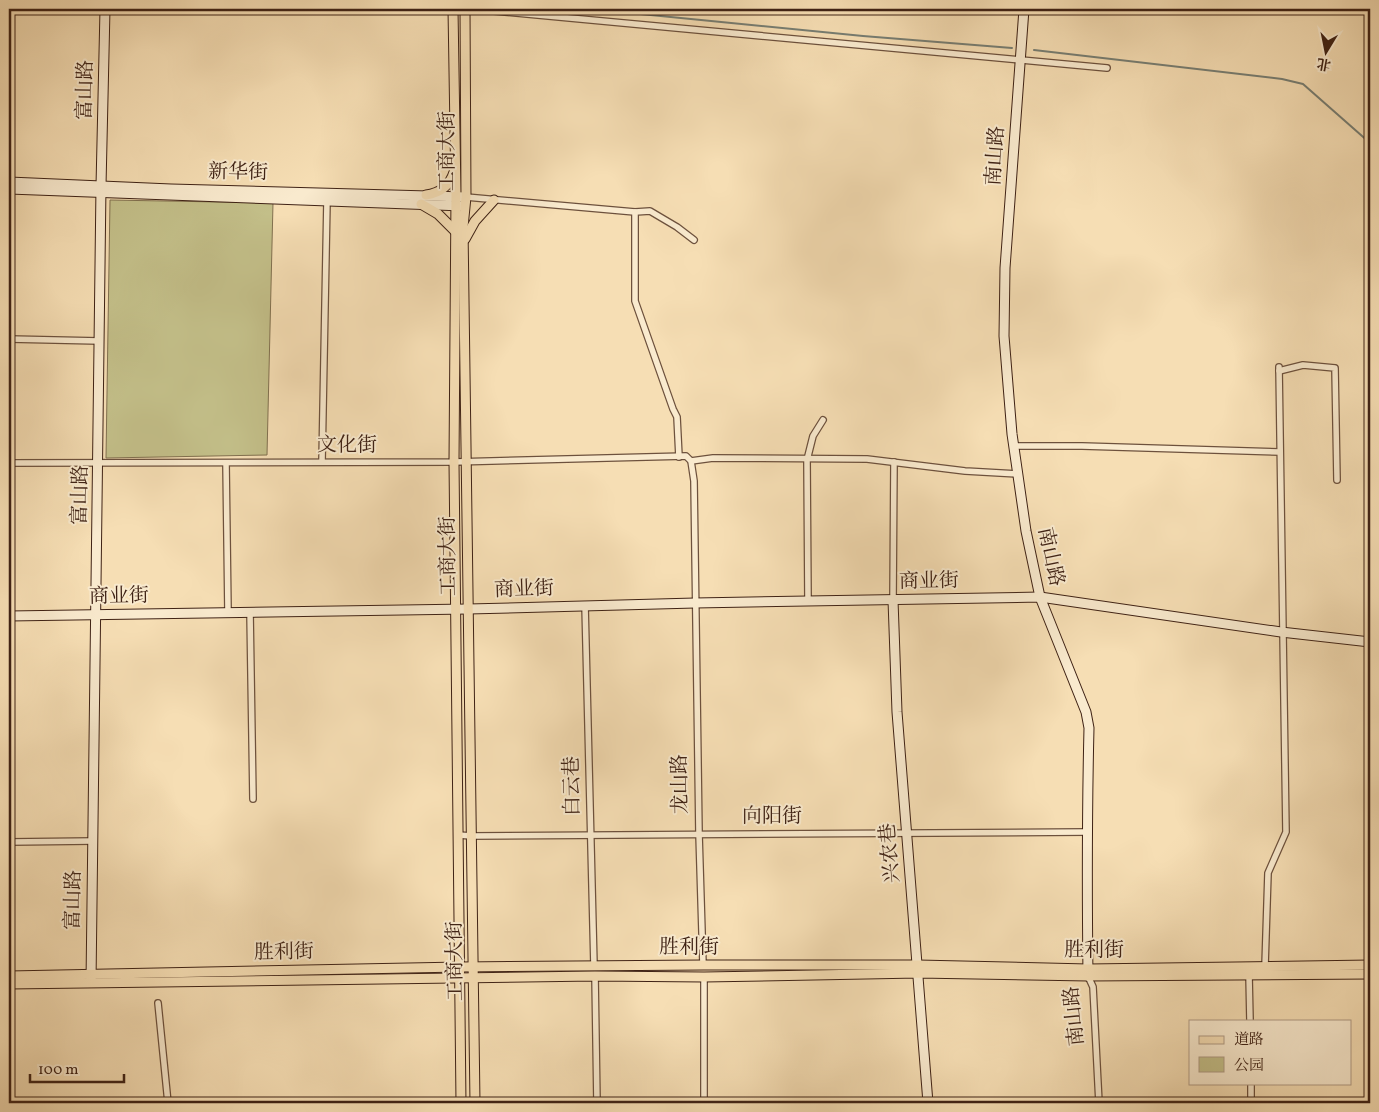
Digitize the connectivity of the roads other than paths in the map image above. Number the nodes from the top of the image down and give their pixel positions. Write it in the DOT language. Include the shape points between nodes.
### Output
graph roads {
  1 [pos="11,9"];
  2 [pos="105,9"];
  3 [pos="453,9"];
  4 [pos="465,9"];
  5 [pos="472,9"];
  6 [pos="1024,9"];
  7 [pos="9,27"];
  8 [pos="1021,60"];
  9 [pos="1107,68"];
  10 [pos="455,167"];
  11 [pos="9,182"];
  12 [pos="9,189"];
  13 [pos="101,189"];
  14 [pos="426,195"];
  15 [pos="456,196"];
  16 [pos="494,200"];
  17 [pos="327,201"];
  18 [pos="462,203"];
  19 [pos="421,204"];
  20 [pos="635,212"];
  21 [pos="454,231"];
  22 [pos="694,240"];
  23 [pos="464,244"];
  24 [pos="9,339"];
  25 [pos="100,341"];
  26 [pos="823,420"];
  27 [pos="1014,446"];
  28 [pos="1280,452"];
  29 [pos="679,456"];
  30 [pos="689,459"];
  31 [pos="807,460"];
  32 [pos="465,461"];
  33 [pos="322,462"];
  34 [pos="454,462"];
  35 [pos="894,462"];
  36 [pos="9,463"];
  37 [pos="99,463"];
  38 [pos="226,463"];
  39 [pos="1018,474"];
  40 [pos="1337,480"];
  41 [pos="1040,597"];
  42 [pos="893,600"];
  43 [pos="808,602"];
  44 [pos="695,603"];
  45 [pos="585,605"];
  46 [pos="456,609"];
  47 [pos="468,609"];
  48 [pos="228,612"];
  49 [pos="250,612"];
  50 [pos="96,615"];
  51 [pos="9,616"];
  52 [pos="1370,642"];
  53 [pos="253,798"];
  54 [pos="1086,832"];
  55 [pos="906,833"];
  56 [pos="698,834"];
  57 [pos="458,835"];
  58 [pos="590,835"];
  59 [pos="472,836"];
  60 [pos="93,841"];
  61 [pos="9,842"];
  62 [pos="703,965"];
  63 [pos="1370,965"];
  64 [pos="1265,966"];
  65 [pos="460,967"];
  66 [pos="474,967"];
  67 [pos="918,969"];
  68 [pos="595,971"];
  69 [pos="1088,972"];
  70 [pos="1370,974"];
  71 [pos="1249,975"];
  72 [pos="9,976"];
  73 [pos="460,977"];
  74 [pos="704,977"];
  75 [pos="91,978"];
  76 [pos="474,978"];
  77 [pos="9,984"];
  78 [pos="158,1003"];
  79 [pos="1250,1020"];
  80 [pos="1251,1084"];
  81 [pos="168,1103"];
  82 [pos="461,1103"];
  83 [pos="475,1103"];
  84 [pos="597,1103"];
  85 [pos="704,1103"];
  86 [pos="928,1103"];
  87 [pos="1098,1103"];
  88 [pos="1251,1103"];
  1 -- 7 [label="street"];
  2 -- 13 [label="street, 富山路"];
  3 -- 10 [label="main road, 工商大街"];
  4 -- 18 [label="main road, 工商大街"];
  5 -- 8 [label="street"];
  6 -- 8 [label="street, 南山路"];
  8 -- 9 [label="street"];
  8 -- 27 [label="street, 南山路" via="1005,268 1004,336"];
  10 -- 14 [label="main road" via="447,185"];
  10 -- 15 [label="main road, 工商大街"];
  11 -- 13 [label="street, 新华街"];
  12 -- 13 [label="street, 新华街"];
  13 -- 14 [label="street, 新华街"];
  13 -- 17 [label="street, 新华街"];
  13 -- 25 [label="street, 富山路"];
  14 -- 15 [label="street, 新华街"];
  15 -- 18 [label="main road, 工商大街"];
  16 -- 18 [label="street"];
  16 -- 20 [label="street"];
  16 -- 23 [label="main road" via="475,222"];
  17 -- 19 [label="street, 新华街"];
  17 -- 33 [label="street"];
  18 -- 19 [label="street, 新华街"];
  18 -- 21 [label="main road, 工商大街"];
  18 -- 23 [label="main road, 工商大街"];
  19 -- 21 [label="main road" via="438,214"];
  20 -- 22 [label="street" via="650,211"];
  20 -- 29 [label="street" via="635,301 677,417"];
  21 -- 34 [label="main road, 工商大街"];
  23 -- 32 [label="main road, 工商大街"];
  24 -- 25 [label="street"];
  25 -- 37 [label="street, 富山路"];
  26 -- 31 [label="street" via="813,436"];
  27 -- 28 [label="street"];
  27 -- 39 [label="street, 南山路"];
  28 -- 40 [label="street" via="1279,369 1303,365 1335,368"];
  28 -- 64 [label="street" via="1286,832 1268,873"];
  29 -- 30 [label="street, 文化街"];
  29 -- 32 [label="street, 文化街"];
  30 -- 31 [label="street, 文化街"];
  30 -- 44 [label="street, 龙山路" via="694,481"];
  31 -- 35 [label="street, 文化街"];
  31 -- 43 [label="street"];
  32 -- 34 [label="street, 文化街"];
  32 -- 47 [label="main road, 工商大街"];
  33 -- 34 [label="street, 文化街"];
  33 -- 38 [label="street, 文化街"];
  34 -- 46 [label="main road, 工商大街"];
  35 -- 39 [label="street, 文化街"];
  35 -- 42 [label="street"];
  36 -- 37 [label="street, 文化街"];
  37 -- 38 [label="street, 文化街"];
  37 -- 50 [label="street, 富山路"];
  38 -- 48 [label="street"];
  39 -- 41 [label="street, 南山路"];
  41 -- 42 [label="street, 商业街"];
  41 -- 52 [label="street, 商业街"];
  41 -- 54 [label="street, 南山路" via="1086,712 1089,728"];
  42 -- 43 [label="street, 商业街"];
  42 -- 55 [label="street, 兴农巷"];
  43 -- 44 [label="street, 商业街"];
  44 -- 45 [label="street, 商业街"];
  44 -- 56 [label="street, 龙山路"];
  45 -- 47 [label="street, 商业街"];
  45 -- 58 [label="street, 白云巷"];
  46 -- 47 [label="street, 商业街"];
  46 -- 49 [label="street, 商业街"];
  46 -- 57 [label="main road, 工商大街"];
  47 -- 59 [label="main road, 工商大街"];
  48 -- 49 [label="street, 商业街"];
  48 -- 50 [label="street, 商业街"];
  49 -- 53 [label="street"];
  50 -- 51 [label="street, 商业街"];
  50 -- 60 [label="street, 富山路"];
  54 -- 55 [label="street, 向阳街"];
  54 -- 69 [label="street, 南山路"];
  55 -- 56 [label="street, 向阳街"];
  55 -- 67 [label="street, 兴农巷"];
  56 -- 58 [label="street, 向阳街"];
  56 -- 62 [label="street, 龙山路"];
  57 -- 59 [label="street, 向阳街"];
  57 -- 65 [label="main road, 工商大街"];
  58 -- 59 [label="street, 向阳街"];
  58 -- 68 [label="street, 白云巷"];
  59 -- 66 [label="main road, 工商大街"];
  60 -- 61 [label="street"];
  60 -- 75 [label="street, 富山路"];
  62 -- 67 [label="main road, 胜利街"];
  62 -- 68 [label="main road, 胜利街"];
  63 -- 64 [label="main road, 胜利街"];
  64 -- 69 [label="main road, 胜利街"];
  65 -- 66 [label="main road, 胜利街"];
  65 -- 73 [label="main road, 工商大街"];
  65 -- 75 [label="main road, 胜利街"];
  66 -- 68 [label="main road, 胜利街"];
  66 -- 76 [label="main road, 工商大街"];
  67 -- 69 [label="main road, 胜利街"];
  67 -- 74 [label="main road, 胜利街"];
  67 -- 86 [label="street, 兴农巷"];
  68 -- 74 [label="main road, 胜利街"];
  68 -- 76 [label="main road, 胜利街"];
  68 -- 84 [label="street, 白云巷"];
  69 -- 71 [label="main road, 胜利街"];
  69 -- 87 [label="street, 南山路" via="1093,987"];
  70 -- 71 [label="main road, 胜利街"];
  71 -- 79 [label="street"];
  72 -- 75 [label="main road, 胜利街"];
  73 -- 75 [label="main road, 胜利街"];
  73 -- 76 [label="main road, 胜利街"];
  73 -- 82 [label="main road, 工商大街"];
  74 -- 85 [label="street"];
  75 -- 77 [label="main road, 胜利街"];
  76 -- 83 [label="main road, 工商大街"];
  78 -- 81 [label="street"];
  80 -- 88 [label="street"];
}
